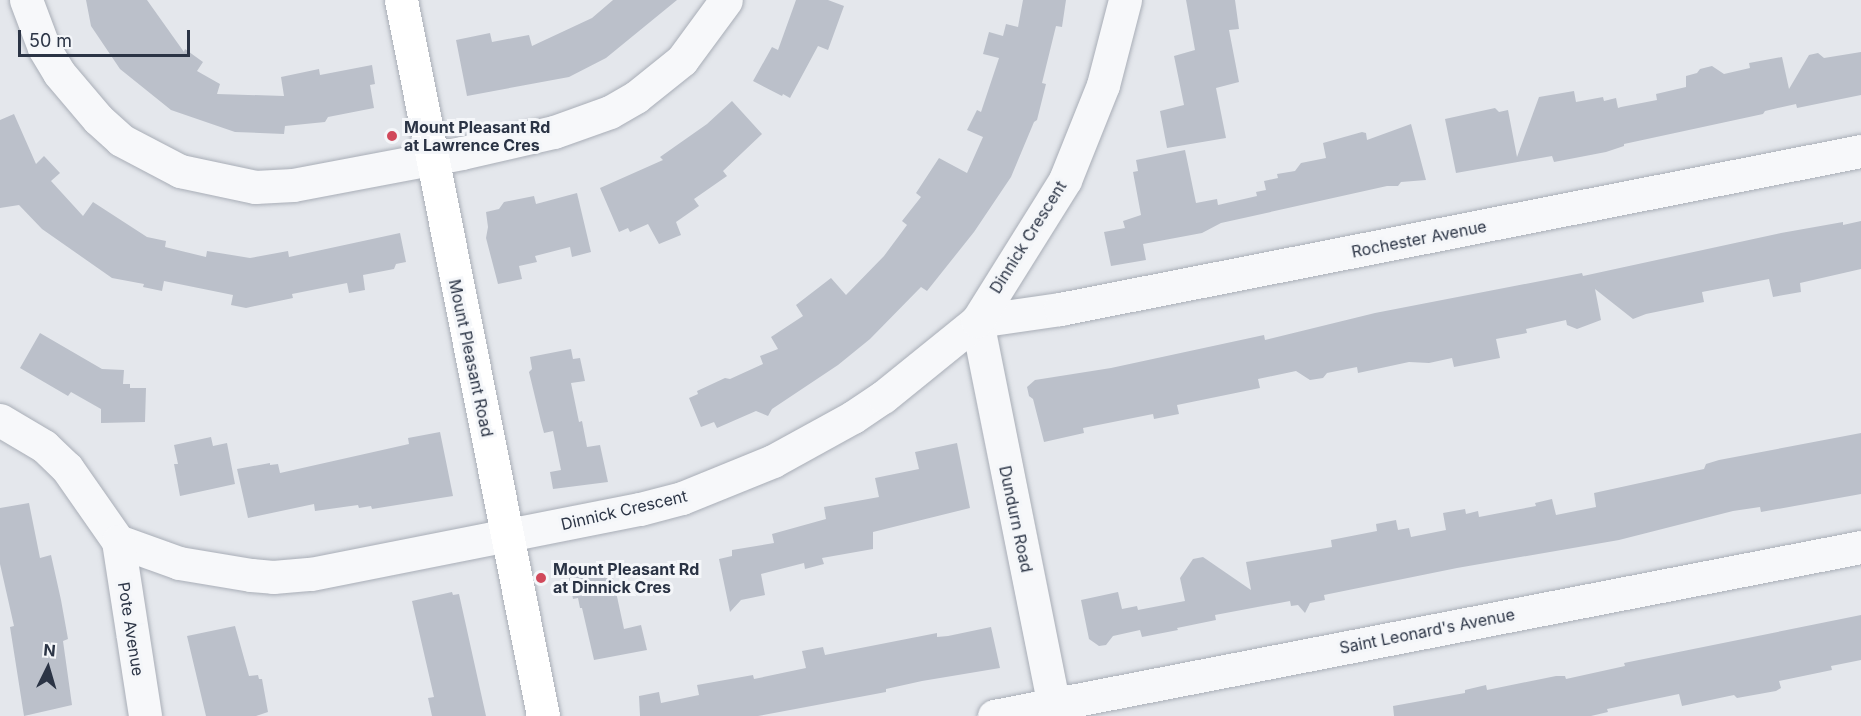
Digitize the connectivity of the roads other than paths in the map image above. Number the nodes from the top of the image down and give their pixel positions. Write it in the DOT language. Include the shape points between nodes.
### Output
graph roads {
  1 [pos="26,0"];
  2 [pos="401,0"];
  3 [pos="726,0"];
  4 [pos="1125,0"];
  5 [pos="1861,151"];
  6 [pos="430,159"];
  7 [pos="977,321"];
  8 [pos="0,420"];
  9 [pos="507,536"];
  10 [pos="118,541"];
  11 [pos="1861,547"];
  12 [pos="1055,710"];
  13 [pos="145,716"];
  14 [pos="543,716"];
  15 [pos="994,716"];
  1 -- 6 [label="street" via="44,48 77,97 121,140 180,171 255,187 293,185"];
  2 -- 6 [label="main road, Mount Pleasant Road"];
  3 -- 6 [label="street" via="682,60 636,97 610,112 554,132"];
  4 -- 7 [label="street, Dinnick Crescent" via="1103,85 1065,180"];
  5 -- 7 [label="street, Rochester Avenue" via="1060,309"];
  6 -- 9 [label="main road, Mount Pleasant Road"];
  7 -- 9 [label="street, Dinnick Crescent" via="883,397 773,461 682,498"];
  7 -- 12 [label="street, Dundurn Road"];
  8 -- 10 [label="street" via="44,446 67,468"];
  9 -- 10 [label="street, Dinnick Crescent" via="311,574 273,577 179,563"];
  9 -- 14 [label="main road, Mount Pleasant Road"];
  10 -- 13 [label="street, Pote Avenue"];
  11 -- 12 [label="street, Saint Leonard's Avenue"];
  12 -- 15 [label="street, Saint Leonard's Avenue"];
}
